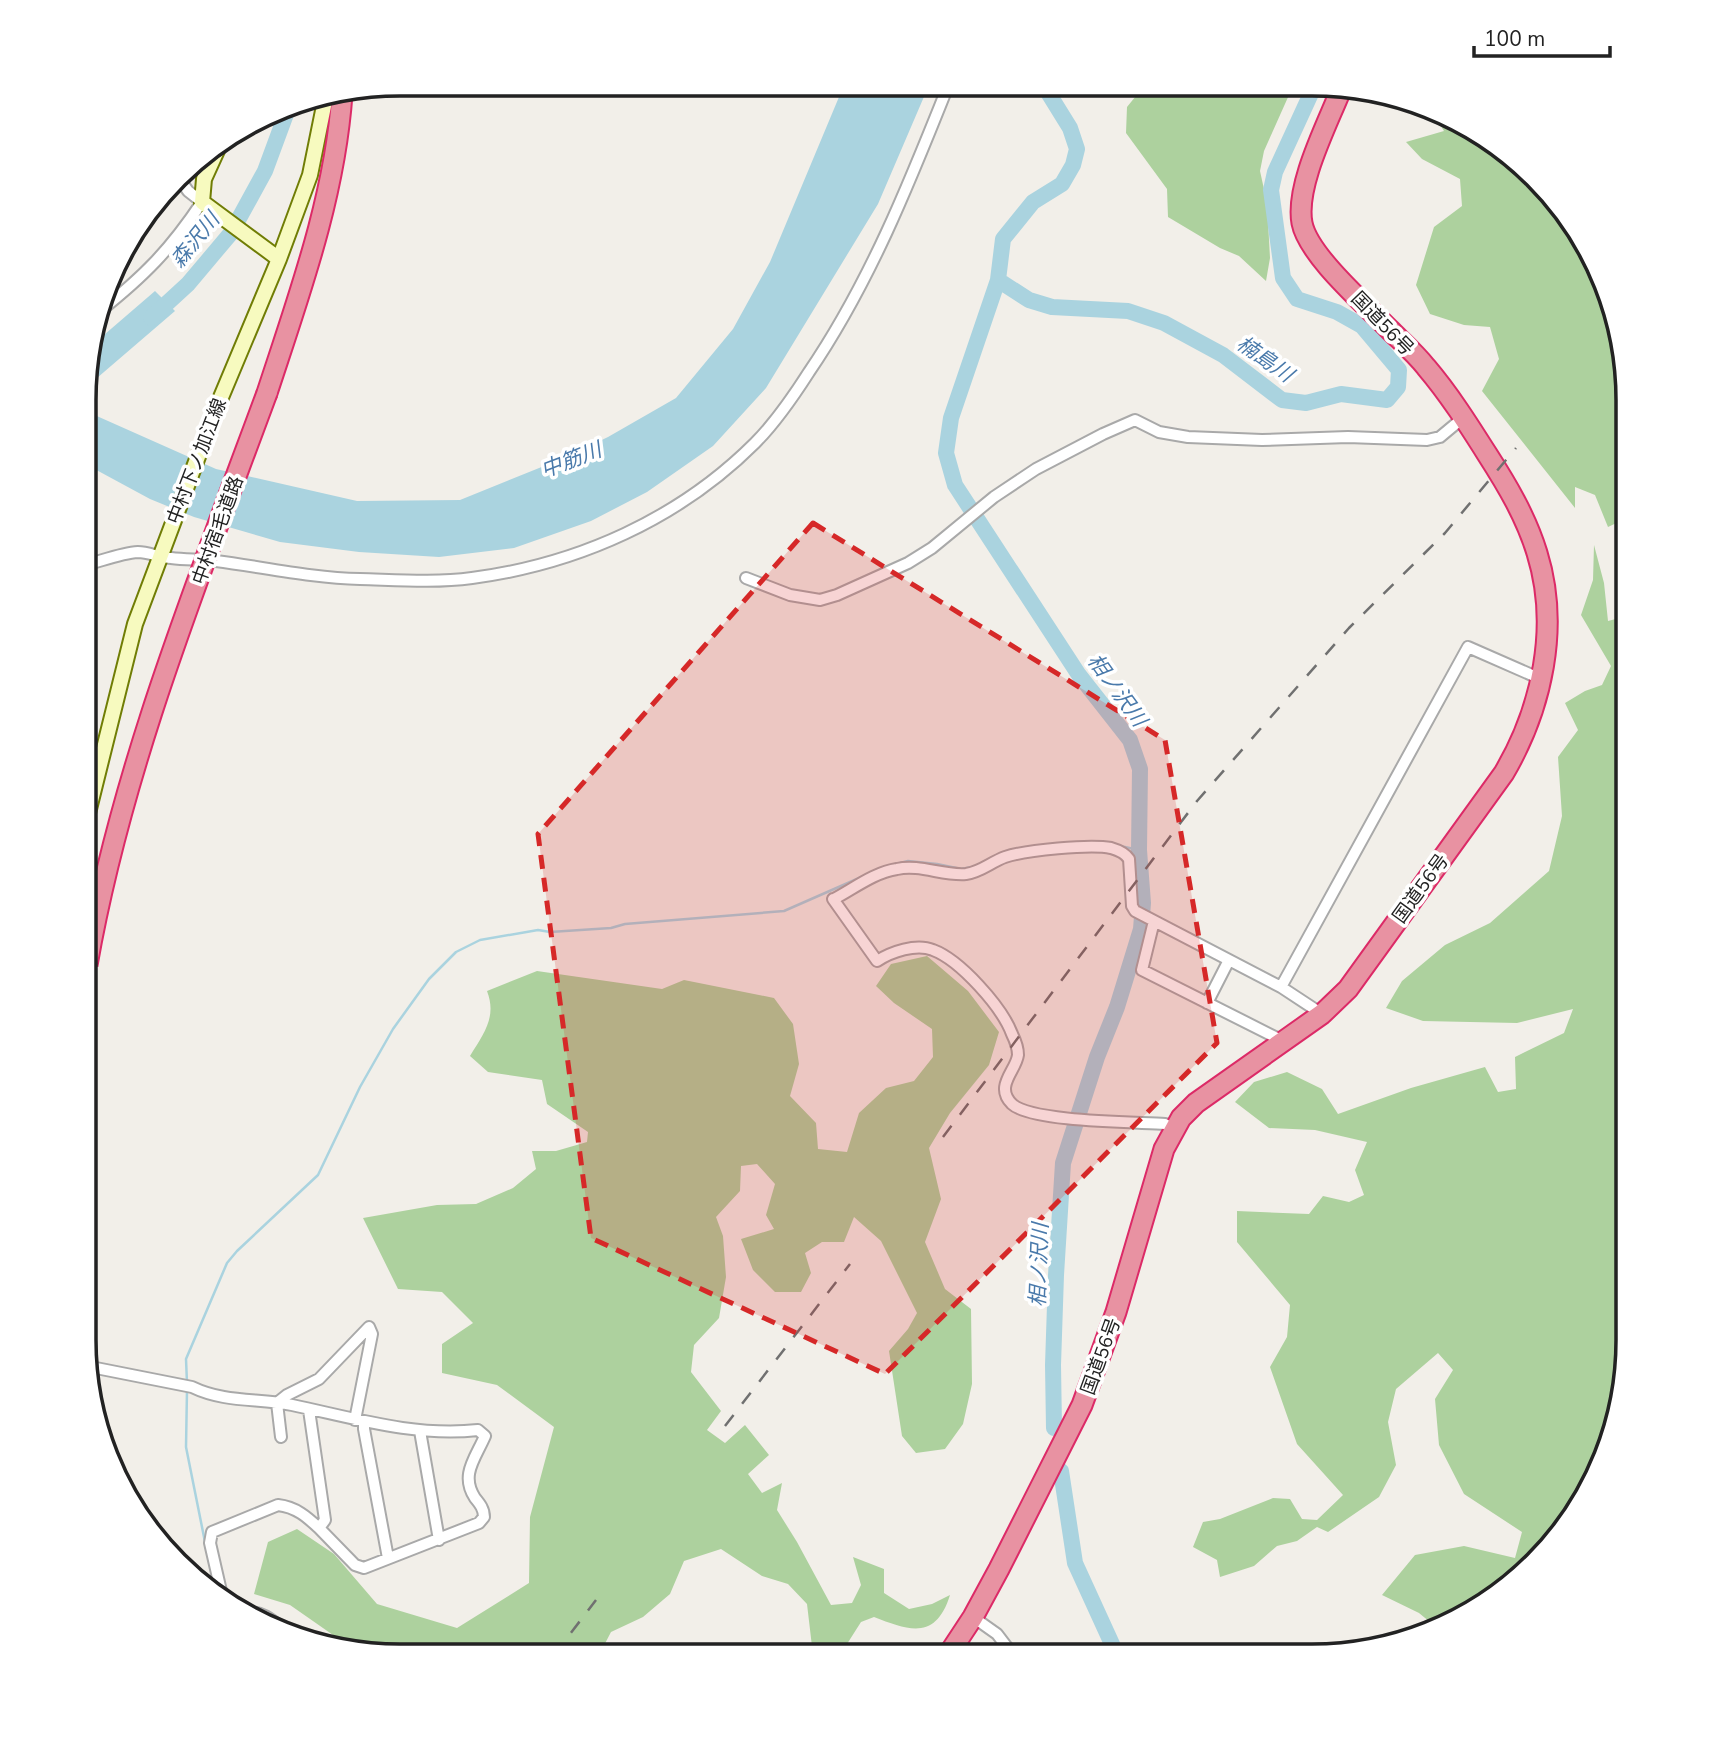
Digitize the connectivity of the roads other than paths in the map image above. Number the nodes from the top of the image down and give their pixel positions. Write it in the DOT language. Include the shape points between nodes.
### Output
graph roads {
  1 [pos="944,96"];
  2 [pos="1338,98"];
  3 [pos="341,102"];
  4 [pos="327,106"];
  5 [pos="212,162"];
  6 [pos="184,186"];
  7 [pos="207,206"];
  8 [pos="279,258"];
  9 [pos="112,301"];
  10 [pos="1464,417"];
  11 [pos="161,550"];
  12 [pos="96,562"];
  13 [pos="746,578"];
  14 [pos="1541,678"];
  15 [pos="96,784"];
  16 [pos="96,920"];
  17 [pos="1152,920"];
  18 [pos="1228,960"];
  19 [pos="1281,987"];
  20 [pos="1206,1003"];
  21 [pos="1322,1014"];
  22 [pos="1280,1044"];
  23 [pos="1173,1129"];
  24 [pos="98,1368"];
  25 [pos="277,1403"];
  26 [pos="309,1410"];
  27 [pos="360,1421"];
  28 [pos="420,1431"];
  29 [pos="281,1437"];
  30 [pos="319,1528"];
  31 [pos="439,1539"];
  32 [pos="388,1558"];
  33 [pos="219,1584"];
  34 [pos="973,1617"];
  35 [pos="955,1644"];
  36 [pos="1005,1644"];
  1 -- 11 [label="street" via="872,264 832,338 789,403 705,488 660,517 579,553 471,578 346,579"];
  2 -- 10 [label="highway, 国道56号" via="1305,181 1302,225 1328,266 1426,367"];
  3 -- 16 [label="highway, 中村宿毛道路, bridge" via="318,232 267,393 153,709 107,866"];
  4 -- 8 [label="main road, 中村下ノ加江線" via="310,175"];
  5 -- 7 [label="main road" via="204,179"];
  6 -- 7 [label="street"];
  7 -- 8 [label="main road"];
  7 -- 9 [label="street" via="165,254"];
  8 -- 11 [label="main road, 中村下ノ加江線"];
  10 -- 13 [label="street" via="1440,437 1427,440 1188,437 1159,432 1135,420 1036,469 908,564 837,595 820,600 790,595"];
  10 -- 14 [label="highway, 国道56号" via="1509,489 1537,553 1547,609"];
  11 -- 12 [label="street"];
  11 -- 15 [label="main road, 中村下ノ加江線" via="135,624"];
  14 -- 19 [label="street" via="1468,647"];
  14 -- 21 [label="highway, 国道56号" via="1519,748 1504,773 1348,989"];
  17 -- 18 [label="street"];
  17 -- 20 [label="street" via="1142,970"];
  17 -- 23 [label="street" via="1132,906 1126,855 1093,847 1005,857 965,874 897,869 834,899 877,961 890,953 931,948 980,989 1011,1031 1017,1049 1018,1058 1006,1078 1011,1103 1043,1116 1165,1124"];
  18 -- 19 [label="street"];
  18 -- 20 [label="street"];
  19 -- 21 [label="street"];
  20 -- 22 [label="street" via="1277,1038"];
  21 -- 22 [label="highway, 国道56号"];
  22 -- 23 [label="highway, 国道56号" via="1196,1103"];
  23 -- 34 [label="highway, 国道56号" via="1096,1372"];
  24 -- 25 [label="street" via="192,1387 231,1400"];
  25 -- 26 [label="street"];
  25 -- 27 [label="street" via="319,1379 369,1327 372,1334"];
  25 -- 29 [label="street"];
  26 -- 27 [label="street"];
  26 -- 30 [label="street" via="325,1520"];
  27 -- 28 [label="street"];
  27 -- 32 [label="street"];
  28 -- 31 [label="street"];
  28 -- 31 [label="street" via="478,1430 485,1436 468,1478 484,1517"];
  30 -- 32 [label="street" via="355,1565 364,1568"];
  30 -- 33 [label="street" via="303,1514 278,1505 212,1532 210,1543"];
  31 -- 32 [label="street"];
  34 -- 35 [label="highway, 国道56号"];
  34 -- 36 [label="street"];
}
